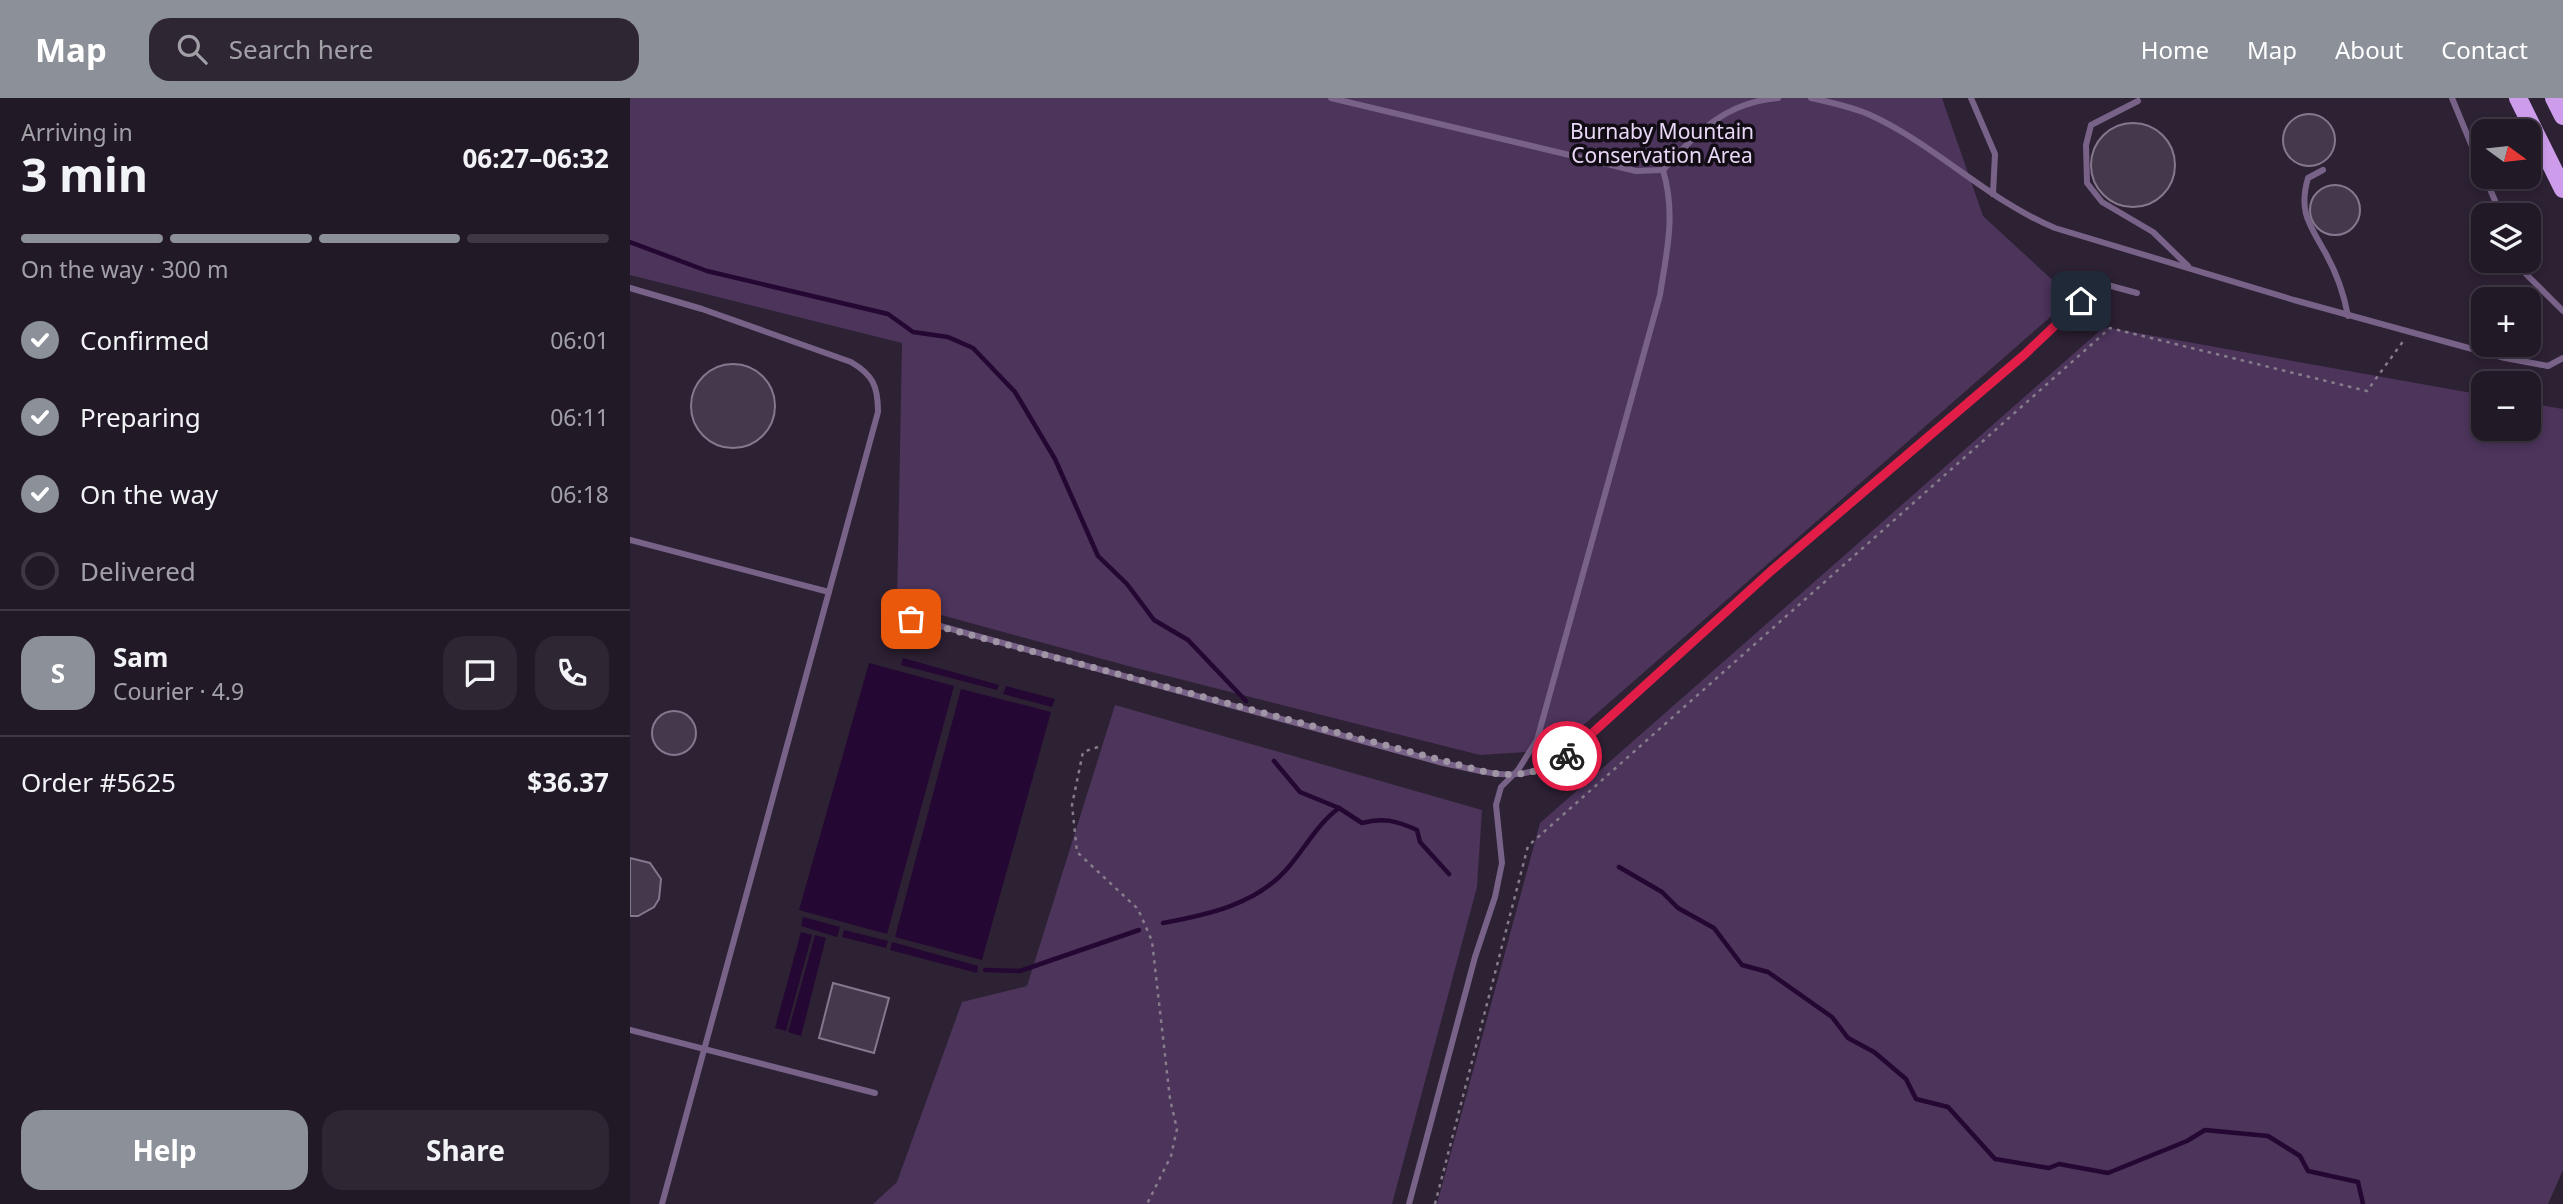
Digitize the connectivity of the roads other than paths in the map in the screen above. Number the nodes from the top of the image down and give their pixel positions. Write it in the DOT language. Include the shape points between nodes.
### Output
graph roads {
  1 [pos="1331,98"];
  2 [pos="1778,98"];
  3 [pos="1811,98"];
  4 [pos="1971,98"];
  5 [pos="2452,98"];
  6 [pos="2518,98"];
  7 [pos="2554,98"];
  8 [pos="2138,101"];
  9 [pos="2563,116"];
  10 [pos="2471,144"];
  11 [pos="1663,170"];
  12 [pos="2323,170"];
  13 [pos="2563,189"];
  14 [pos="1993,194"];
  15 [pos="2189,267"];
  16 [pos="2525,273"];
  17 [pos="630,289"];
  18 [pos="2137,293"];
  19 [pos="2563,311"];
  20 [pos="2348,316"];
  21 [pos="2563,358"];
  22 [pos="630,540"];
  23 [pos="829,593"];
  24 [pos="885,611"];
  25 [pos="1508,777"];
  26 [pos="630,1030"];
  27 [pos="704,1050"];
  28 [pos="875,1093"];
  29 [pos="662,1204"];
  30 [pos="1409,1204"];
  1 -- 11 [label="lane" via="1636,171"];
  2 -- 11 [label="lane" via="1718,115"];
  3 -- 14 [label="lane" via="1849,106 1880,120"];
  4 -- 14 [label="lane" via="1995,154"];
  5 -- 10 [label="lane"];
  6 -- 13 [label="main road"];
  7 -- 9 [label="main road"];
  8 -- 15 [label="lane" via="2091,125 2086,145 2087,183 2102,202 2153,232"];
  11 -- 25 [label="lane" via="1671,198 1660,295 1536,740 1518,770"];
  12 -- 20 [label="lane" via="2308,178 2303,195 2307,224 2344,291"];
  14 -- 15 [label="lane" via="2025,216 2055,228"];
  15 -- 20 [label="lane"];
  16 -- 19 [label="lane"];
  17 -- 23 [label="lane" via="702,309 851,362 874,380 878,412"];
  18 -- 25 [label="lane" via="2100,283 1566,758 1539,772"];
  20 -- 21 [label="lane" via="2505,358 2548,366"];
  22 -- 23 [label="lane"];
  23 -- 27 [label="lane"];
  24 -- 25 [label="lane" via="1430,760"];
  25 -- 30 [label="lane" via="1496,805 1502,863 1495,897"];
  26 -- 27 [label="lane"];
  27 -- 28 [label="lane"];
  27 -- 29 [label="lane"];
}
